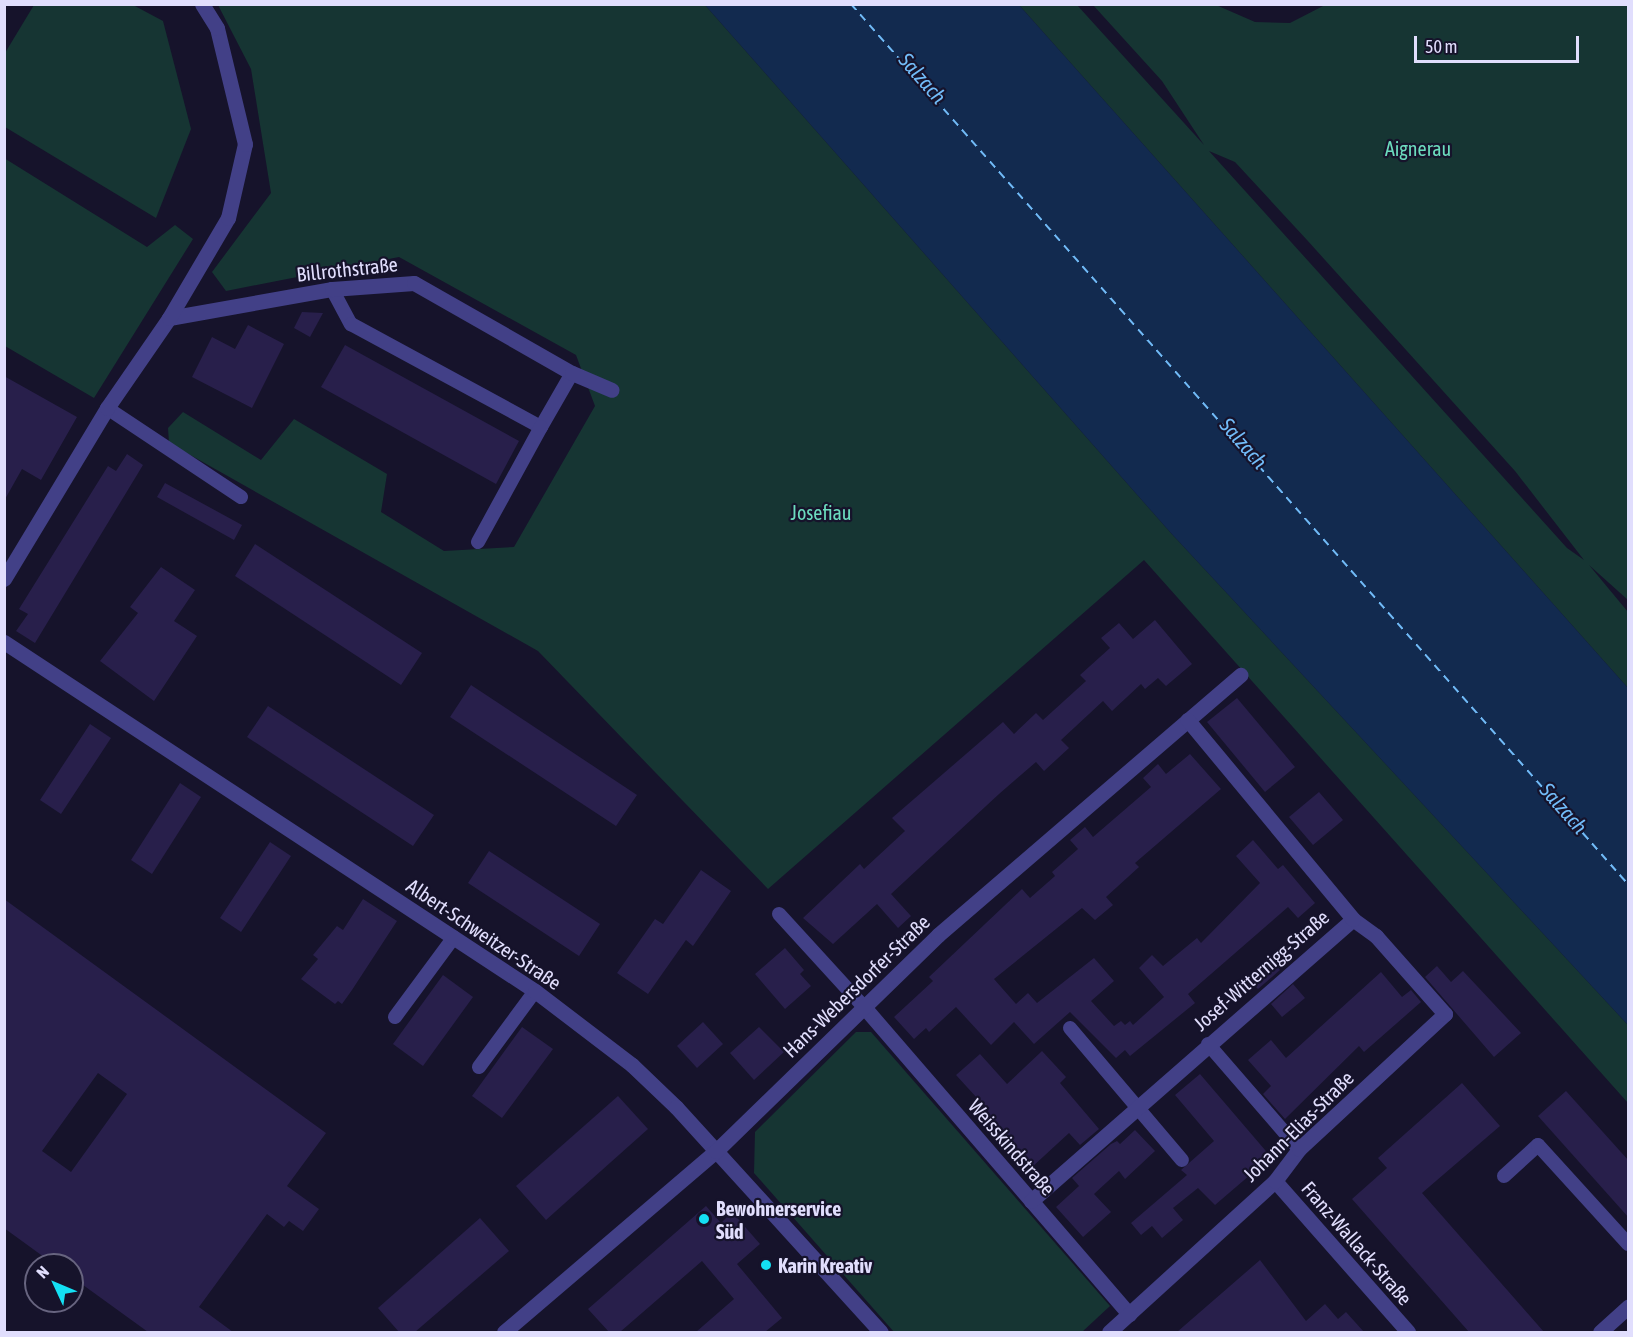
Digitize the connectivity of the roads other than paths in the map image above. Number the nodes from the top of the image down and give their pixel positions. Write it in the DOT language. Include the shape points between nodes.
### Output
graph roads {
  1 [pos="202,4"];
  2 [pos="332,289"];
  3 [pos="169,318"];
  4 [pos="572,373"];
  5 [pos="612,390"];
  6 [pos="107,408"];
  7 [pos="541,427"];
  8 [pos="242,497"];
  9 [pos="478,543"];
  10 [pos="4,579"];
  11 [pos="4,642"];
  12 [pos="1240,675"];
  13 [pos="1188,720"];
  14 [pos="778,914"];
  15 [pos="1353,919"];
  16 [pos="454,938"];
  17 [pos="535,991"];
  18 [pos="864,1007"];
  19 [pos="395,1017"];
  20 [pos="1070,1028"];
  21 [pos="1208,1044"];
  22 [pos="479,1067"];
  23 [pos="1138,1107"];
  24 [pos="1299,1149"];
  25 [pos="716,1151"];
  26 [pos="1182,1160"];
  27 [pos="1504,1176"];
  28 [pos="1275,1181"];
  29 [pos="1031,1201"];
  30 [pos="1629,1244"];
  31 [pos="1629,1307"];
  32 [pos="1129,1314"];
  33 [pos="504,1332"];
  34 [pos="881,1332"];
  35 [pos="1109,1332"];
  36 [pos="1408,1332"];
  37 [pos="1600,1332"];
  1 -- 3 [label="street" via="217,28 245,144 228,218"];
  2 -- 3 [label="street, Billrothstraße"];
  2 -- 4 [label="street, Billrothstraße" via="414,283"];
  2 -- 7 [label="lane" via="351,324"];
  3 -- 6 [label="street"];
  4 -- 5 [label="street, Billrothstraße"];
  4 -- 7 [label="lane"];
  6 -- 8 [label="lane"];
  6 -- 10 [label="street"];
  7 -- 9 [label="lane"];
  11 -- 16 [label="street, Albert-Schweitzer-Straße"];
  12 -- 13 [label="street, Hans-Webersdorfer-Straße"];
  13 -- 15 [label="street, Josef-Witternigg-Straße"];
  13 -- 18 [label="street, Hans-Webersdorfer-Straße" via="938,935"];
  14 -- 18 [label="lane"];
  15 -- 21 [label="street, Josef-Witternigg-Straße"];
  15 -- 24 [label="street, Johann-Elias-Straße" via="1376,936 1444,1014"];
  16 -- 17 [label="street, Albert-Schweitzer-Straße"];
  16 -- 19 [label="lane"];
  17 -- 22 [label="lane"];
  17 -- 25 [label="street, Albert-Schweitzer-Straße" via="632,1065"];
  18 -- 25 [label="street, Hans-Webersdorfer-Straße"];
  18 -- 29 [label="street, Weisskindstraße"];
  20 -- 23 [label="lane"];
  21 -- 23 [label="street, Josef-Witternigg-Straße"];
  21 -- 24 [label="lane"];
  23 -- 26 [label="lane"];
  23 -- 29 [label="street, Josef-Witternigg-Straße"];
  24 -- 28 [label="street, Johann-Elias-Straße"];
  25 -- 33 [label="street, Hans-Webersdorfer-Straße"];
  25 -- 34 [label="street, Albert-Schweitzer-Straße"];
  27 -- 30 [label="lane" via="1538,1145"];
  28 -- 32 [label="street, Johann-Elias-Straße"];
  28 -- 36 [label="street, Franz-Wallack-Straße"];
  29 -- 32 [label="street, Weisskindstraße"];
  31 -- 37 [label="street"];
  32 -- 35 [label="street, Johann-Elias-Straße"];
}
